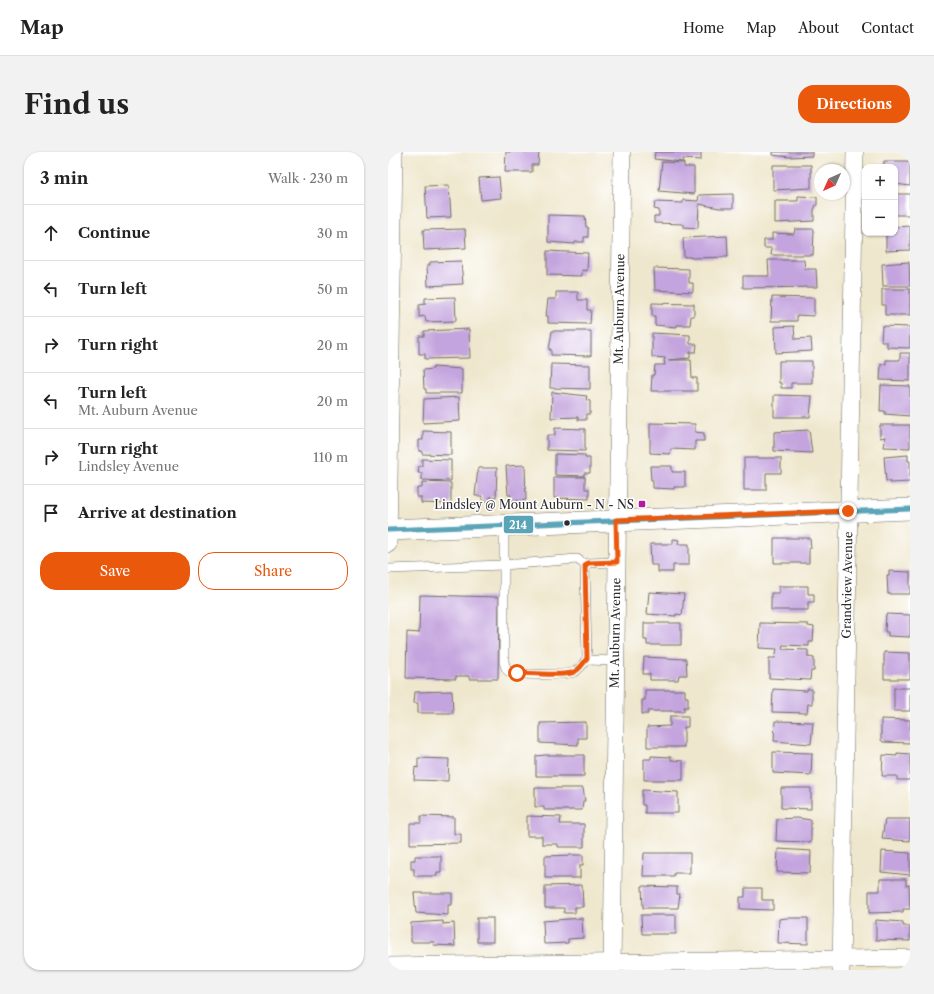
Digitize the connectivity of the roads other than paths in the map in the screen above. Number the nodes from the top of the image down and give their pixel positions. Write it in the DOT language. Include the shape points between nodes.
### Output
graph roads {
  1 [pos="394,152"];
  2 [pos="622,152"];
  3 [pos="855,152"];
  4 [pos="910,509"];
  5 [pos="848,511"];
  6 [pos="616,520"];
  7 [pos="504,526"];
  8 [pos="388,530"];
  9 [pos="388,544"];
  10 [pos="617,562"];
  11 [pos="504,565"];
  12 [pos="586,565"];
  13 [pos="388,569"];
  14 [pos="587,658"];
  15 [pos="615,661"];
  16 [pos="910,958"];
  17 [pos="841,964"];
  18 [pos="388,966"];
  19 [pos="612,967"];
  1 -- 8 [label="street"];
  2 -- 6 [label="street, Mt. Auburn Avenue"];
  3 -- 5 [label="street, Grandview Avenue"];
  4 -- 5 [label="street"];
  5 -- 6 [label="street"];
  5 -- 17 [label="street, Grandview Avenue"];
  6 -- 7 [label="street"];
  6 -- 10 [label="street, Mt. Auburn Avenue"];
  7 -- 8 [label="street"];
  7 -- 11 [label="lane"];
  8 -- 9 [label="street"];
  10 -- 12 [label="lane"];
  10 -- 15 [label="street, Mt. Auburn Avenue"];
  11 -- 12 [label="lane" via="577,559"];
  11 -- 13 [label="lane"];
  11 -- 14 [label="lane" via="504,662 508,671 564,674 574,672"];
  12 -- 14 [label="lane"];
  14 -- 15 [label="lane"];
  15 -- 19 [label="street, Mt. Auburn Avenue"];
  16 -- 17 [label="street"];
  17 -- 19 [label="street"];
  18 -- 19 [label="street"];
}
